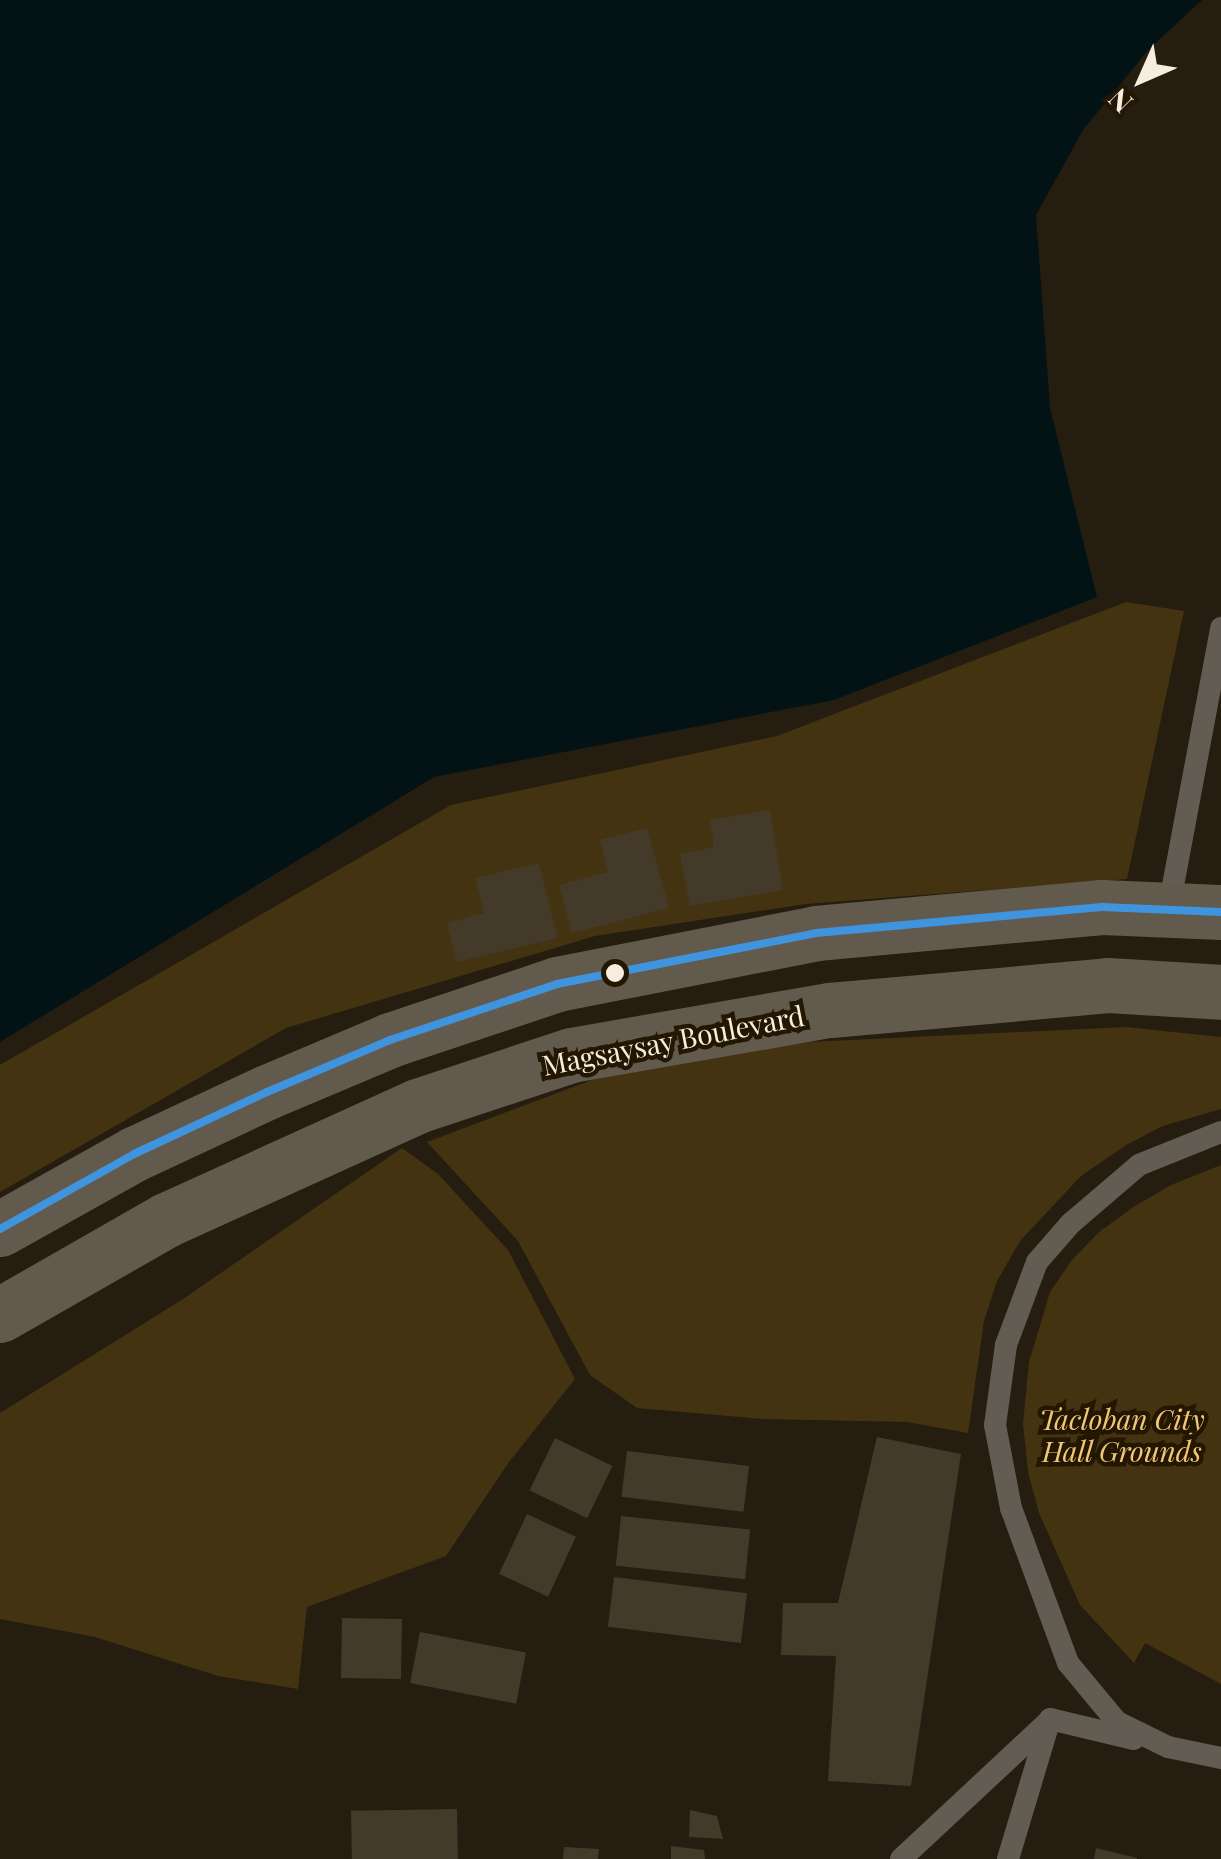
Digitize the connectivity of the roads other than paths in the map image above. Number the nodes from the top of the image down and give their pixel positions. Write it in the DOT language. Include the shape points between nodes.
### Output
graph roads {
  1 [pos="1221,628"];
  2 [pos="1195,910"];
  3 [pos="1221,992"];
  4 [pos="1221,1132"];
  5 [pos="0,1229"];
  6 [pos="0,1315"];
  7 [pos="1050,1720"];
  8 [pos="1168,1746"];
  9 [pos="1221,1758"];
  10 [pos="901,1859"];
  11 [pos="1008,1859"];
  1 -- 2 [label="lane"];
  2 -- 5 [label="main road" via="1102,906 816,933 557,984 390,1040 267,1092 134,1154"];
  3 -- 6 [label="main road, Magsaysay Boulevard" via="1108,986 830,1010 571,1055 363,1130 166,1220"];
  4 -- 8 [label="lane" via="1139,1165 1037,1262 1006,1345 995,1425 1011,1508 1068,1663 1117,1722"];
  7 -- 8 [label="lane"];
  7 -- 10 [label="lane"];
  7 -- 11 [label="lane"];
  8 -- 9 [label="lane"];
}
